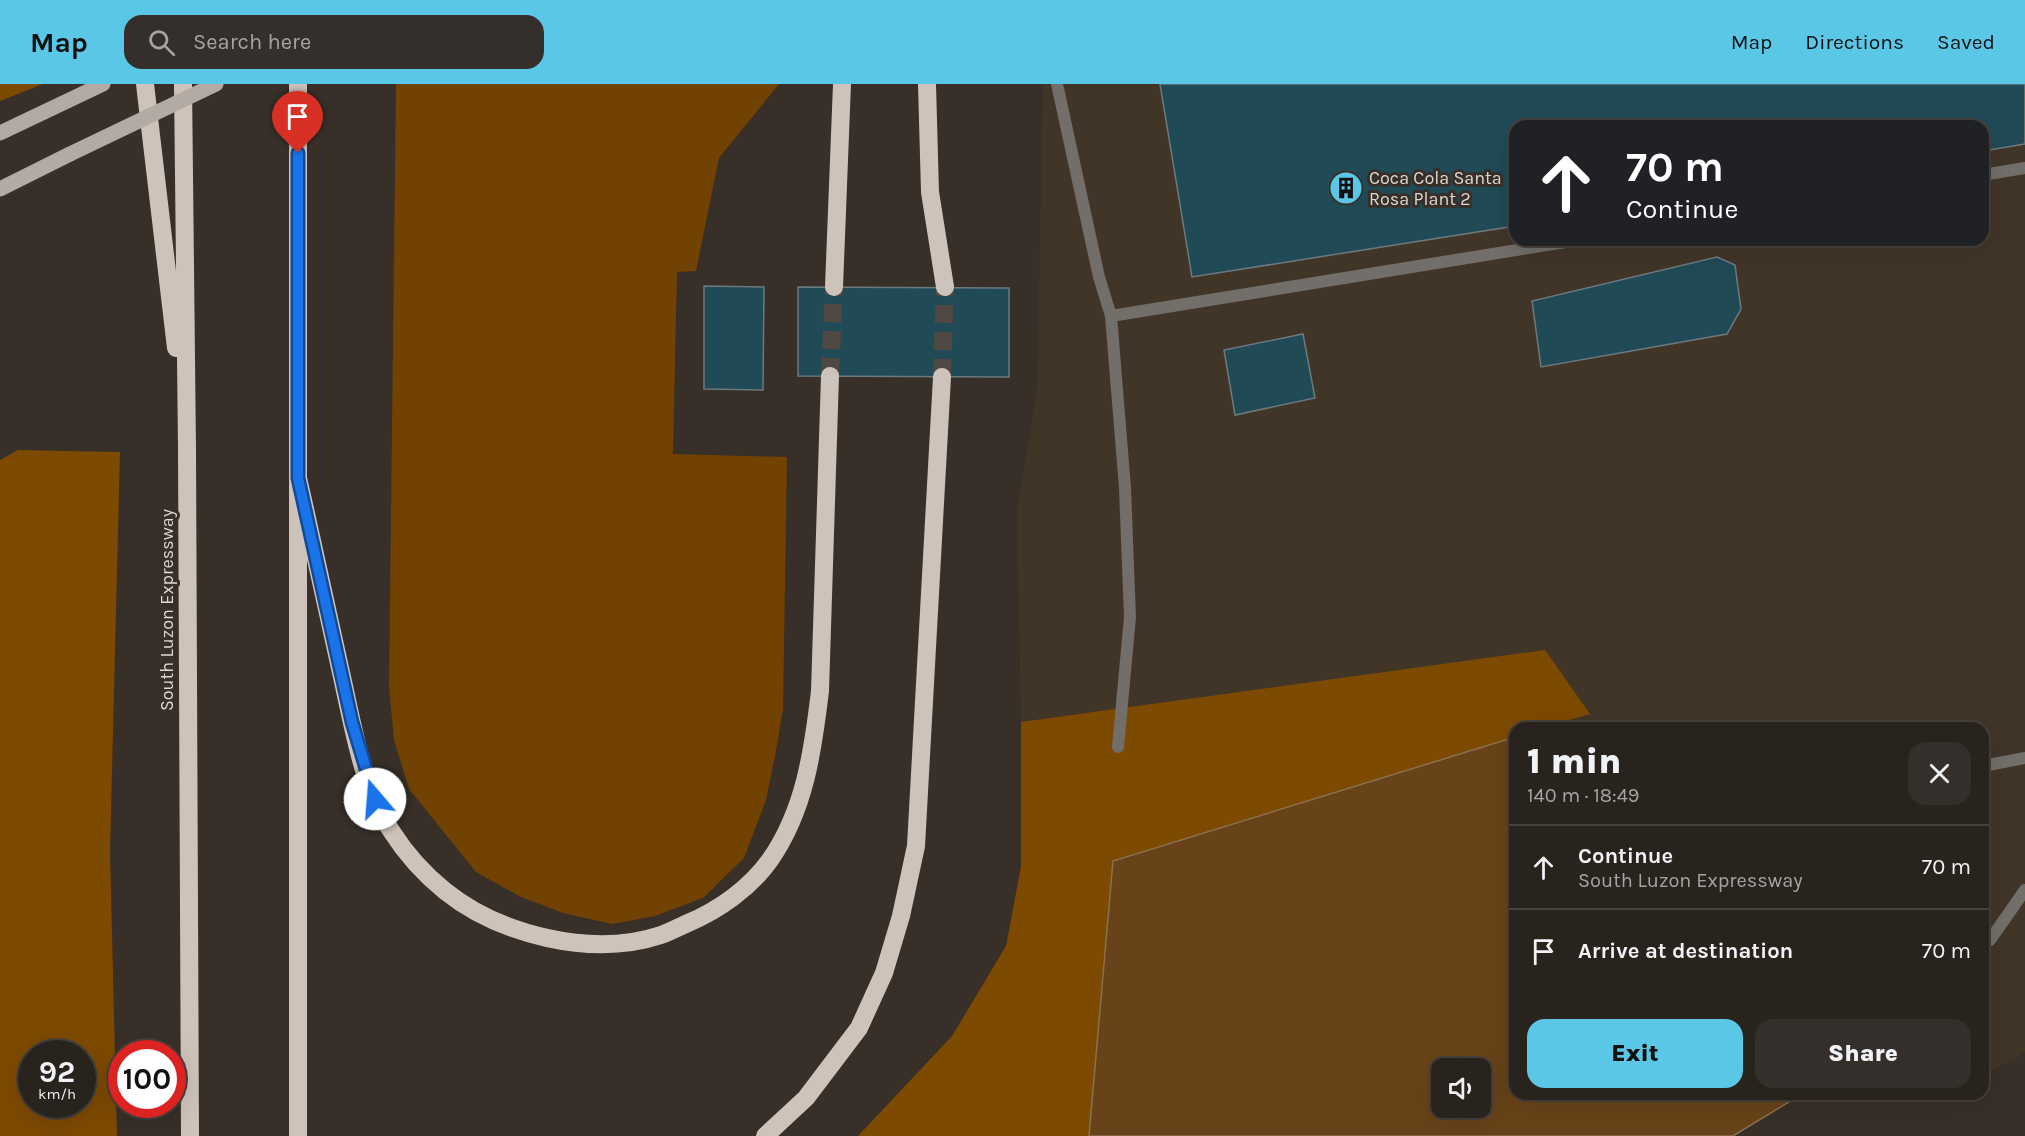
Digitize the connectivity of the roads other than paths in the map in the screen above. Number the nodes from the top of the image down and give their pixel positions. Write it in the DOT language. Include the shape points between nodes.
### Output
graph roads {
  1 [pos="103,84"];
  2 [pos="145,84"];
  3 [pos="183,84"];
  4 [pos="216,84"];
  5 [pos="298,84"];
  6 [pos="842,84"];
  7 [pos="927,84"];
  8 [pos="1057,84"];
  9 [pos="0,133"];
  10 [pos="2025,168"];
  11 [pos="1989,174"];
  12 [pos="0,189"];
  13 [pos="1541,246"];
  14 [pos="834,287"];
  15 [pos="945,287"];
  16 [pos="1111,315"];
  17 [pos="830,376"];
  18 [pos="942,377"];
  19 [pos="187,449"];
  20 [pos="298,478"];
  21 [pos="1118,747"];
  22 [pos="2025,758"];
  23 [pos="1989,765"];
  24 [pos="2025,890"];
  25 [pos="1990,940"];
  26 [pos="190,1136"];
  27 [pos="298,1136"];
  28 [pos="765,1136"];
  1 -- 9 [label="main road"];
  2 -- 19 [label="highway"];
  3 -- 19 [label="highway, South Luzon Expressway"];
  4 -- 12 [label="main road, bridge"];
  5 -- 20 [label="highway"];
  6 -- 14 [label="highway"];
  7 -- 15 [label="highway" via="930,192"];
  8 -- 16 [label="lane" via="1099,278"];
  10 -- 11 [label="lane"];
  13 -- 16 [label="lane"];
  16 -- 21 [label="lane" via="1125,488 1130,617"];
  17 -- 20 [label="highway" via="820,691 814,742 796,811 768,862 720,906 660,935 620,943 580,944 544,937 473,910 425,874 390,830 375,799 352,722"];
  18 -- 28 [label="highway" via="916,846 901,916 884,973 859,1028 806,1098"];
  19 -- 26 [label="highway, South Luzon Expressway"];
  20 -- 27 [label="highway"];
  22 -- 23 [label="lane"];
  24 -- 25 [label="lane"];
}
